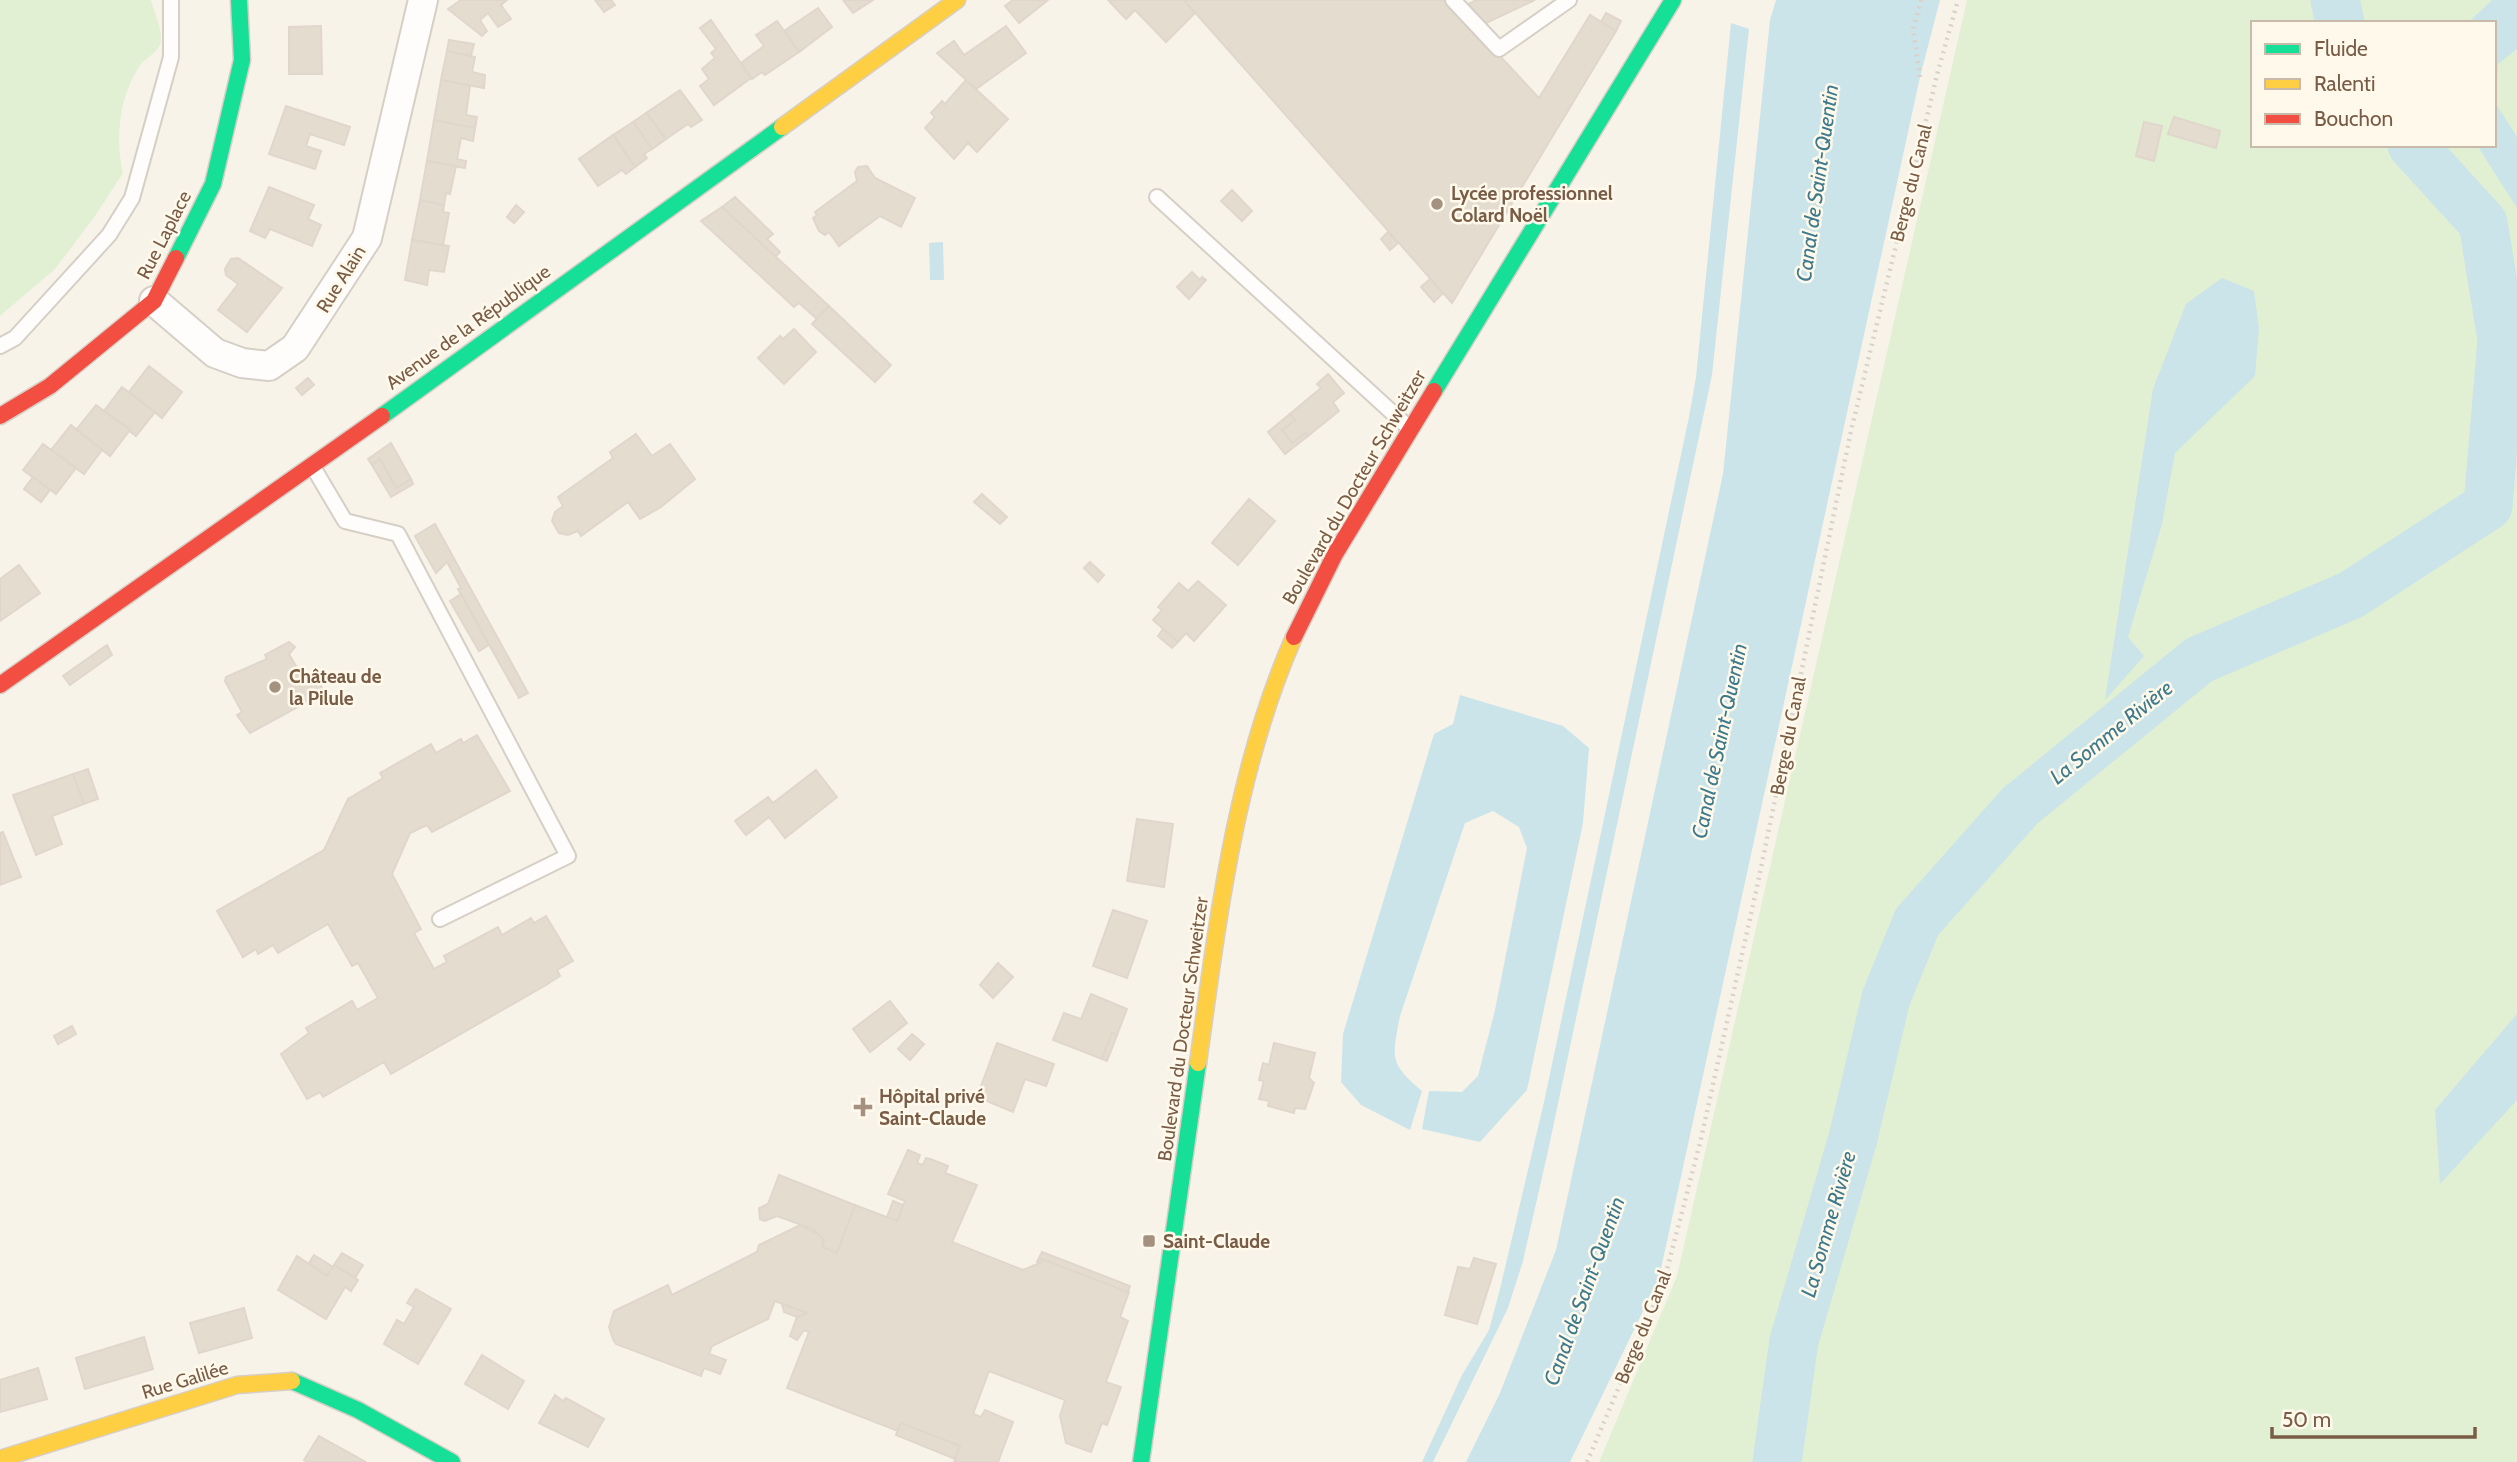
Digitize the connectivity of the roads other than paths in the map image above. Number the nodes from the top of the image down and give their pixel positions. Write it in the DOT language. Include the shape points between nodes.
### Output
graph roads {
  1 [pos="171,0"];
  2 [pos="239,0"];
  3 [pos="423,0"];
  4 [pos="957,0"];
  5 [pos="1454,0"];
  6 [pos="1569,0"];
  7 [pos="1650,0"];
  8 [pos="1670,5"];
  9 [pos="1157,197"];
  10 [pos="154,301"];
  11 [pos="0,346"];
  12 [pos="0,416"];
  13 [pos="1411,429"];
  14 [pos="312,466"];
  15 [pos="0,685"];
  16 [pos="440,919"];
  17 [pos="36,1455"];
  18 [pos="0,1459"];
  19 [pos="452,1462"];
  20 [pos="1141,1462"];
  1 -- 11 [label="lane" via="171,57 132,198 109,235 15,338"];
  2 -- 10 [label="street, Rue Laplace" via="242,60 213,184"];
  3 -- 10 [label="street, Rue Alain" via="367,238 295,348 269,366 242,363 215,353"];
  4 -- 14 [label="street, Avenue de la République"];
  5 -- 6 [label="lane" via="1499,49"];
  7 -- 8 [label="lane"];
  8 -- 13 [label="street, Boulevard du Docteur Schweitzer"];
  9 -- 13 [label="lane"];
  10 -- 12 [label="street, Rue Laplace" via="50,386"];
  13 -- 20 [label="street, Boulevard du Docteur Schweitzer" via="1304,612 1277,674 1241,796 1213,957"];
  14 -- 15 [label="street, Avenue de la République"];
  14 -- 16 [label="lane" via="345,521 398,534 568,856"];
  17 -- 18 [label="street, Rue Galilée"];
  17 -- 19 [label="street, Rue Galilée" via="237,1385 297,1381"];
}
